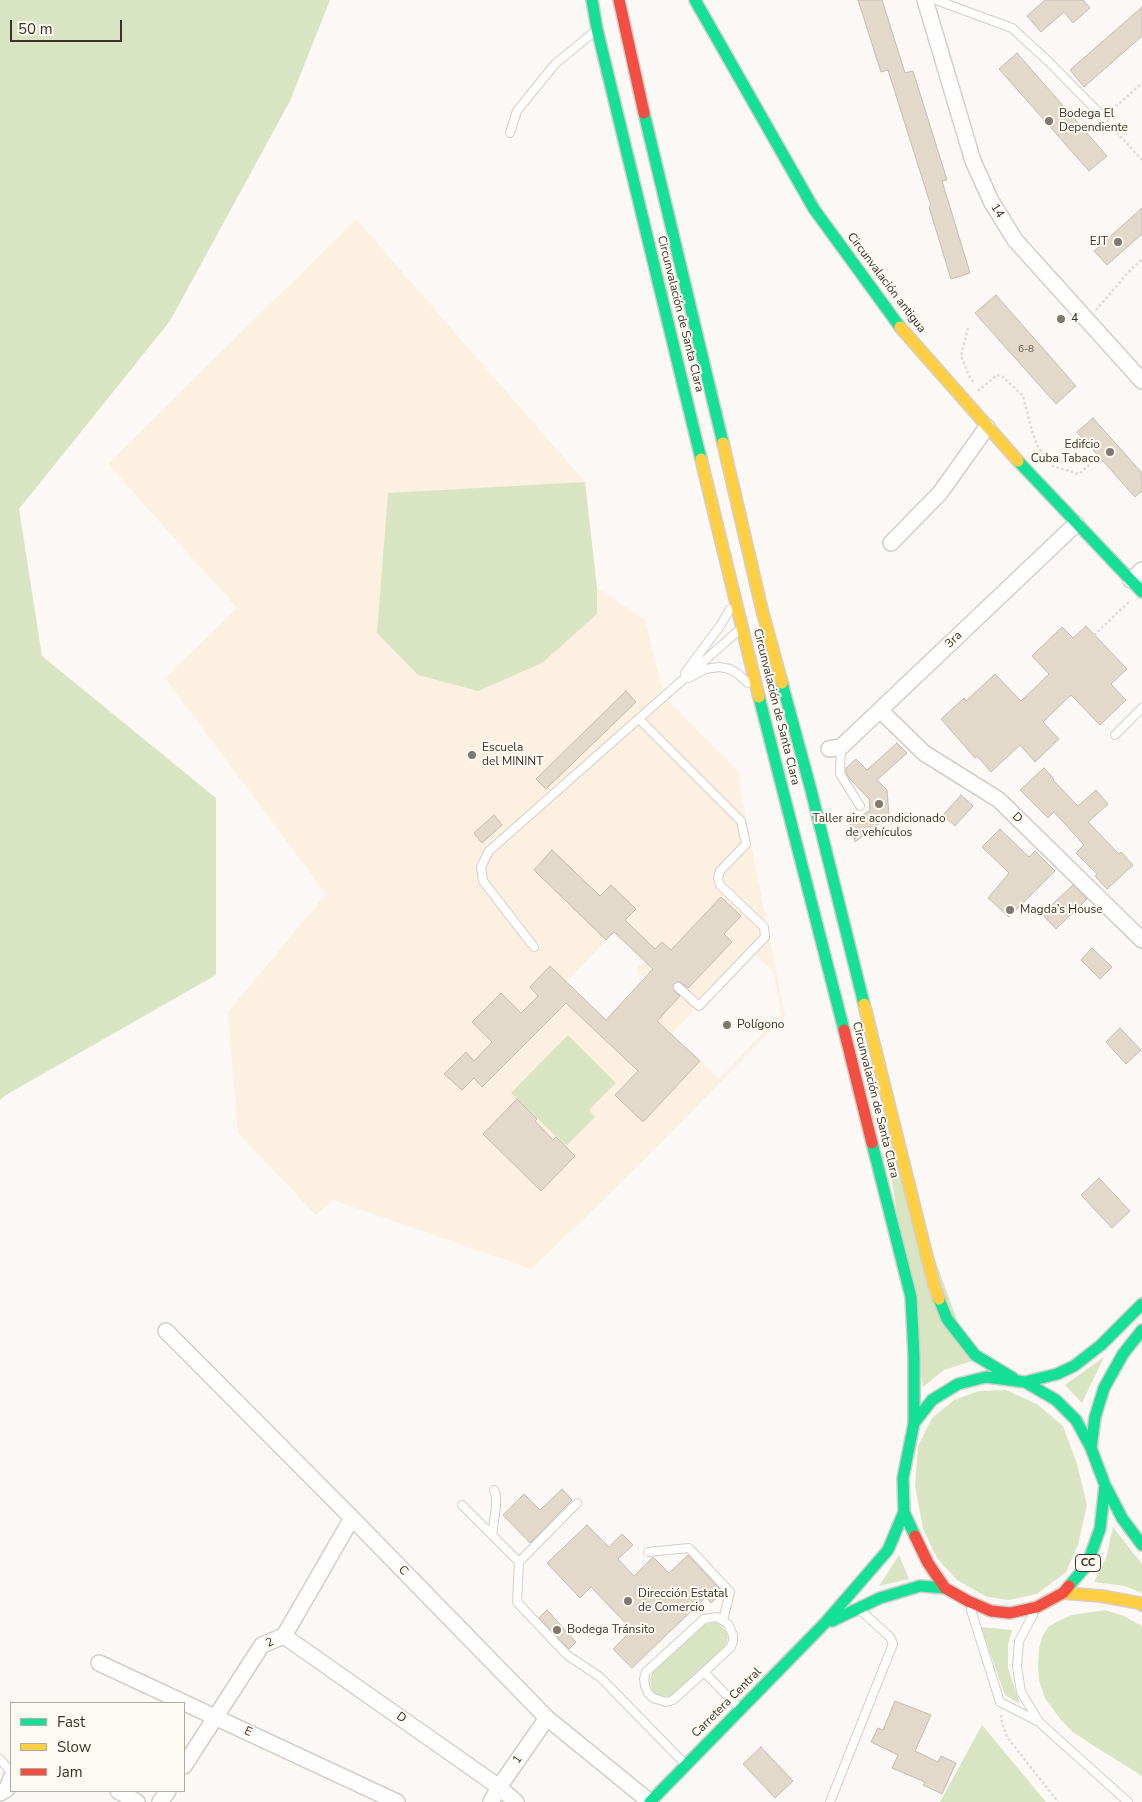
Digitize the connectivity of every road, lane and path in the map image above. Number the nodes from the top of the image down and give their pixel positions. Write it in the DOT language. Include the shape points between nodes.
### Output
graph roads {
  1 [pos="592,0"];
  2 [pos="619,0"];
  3 [pos="631,0"];
  4 [pos="695,0"];
  5 [pos="925,0"];
  6 [pos="936,0"];
  7 [pos="622,18"];
  8 [pos="597,29"];
  9 [pos="1142,83"];
  10 [pos="1104,118"];
  11 [pos="510,133"];
  12 [pos="1142,160"];
  13 [pos="1142,259"];
  14 [pos="1088,321"];
  15 [pos="968,328"];
  16 [pos="1142,381"];
  17 [pos="979,390"];
  18 [pos="971,409"];
  19 [pos="987,427"];
  20 [pos="1088,465"];
  21 [pos="1076,524"];
  22 [pos="892,543"];
  23 [pos="1142,570"];
  24 [pos="1139,588"];
  25 [pos="735,601"];
  26 [pos="745,625"];
  27 [pos="1094,635"];
  28 [pos="675,685"];
  29 [pos="758,694"];
  30 [pos="1142,708"];
  31 [pos="880,711"];
  32 [pos="638,719"];
  33 [pos="1115,734"];
  34 [pos="835,748"];
  35 [pos="860,806"];
  36 [pos="1142,940"];
  37 [pos="534,947"];
  38 [pos="678,987"];
  39 [pos="1142,1304"];
  40 [pos="1142,1330"];
  41 [pos="166,1331"];
  42 [pos="1020,1381"];
  43 [pos="914,1422"];
  44 [pos="1091,1448"];
  45 [pos="1104,1485"];
  46 [pos="494,1490"];
  47 [pos="578,1504"];
  48 [pos="462,1505"];
  49 [pos="904,1512"];
  50 [pos="352,1518"];
  51 [pos="492,1535"];
  52 [pos="1142,1545"];
  53 [pos="648,1552"];
  54 [pos="519,1562"];
  55 [pos="945,1588"];
  56 [pos="1063,1594"];
  57 [pos="968,1601"];
  58 [pos="1142,1605"];
  59 [pos="1037,1607"];
  60 [pos="858,1608"];
  61 [pos="723,1620"];
  62 [pos="824,1624"];
  63 [pos="284,1636"];
  64 [pos="99,1663"];
  65 [pos="704,1672"];
  66 [pos="184,1702"];
  67 [pos="1000,1702"];
  68 [pos="185,1703"];
  69 [pos="741,1709"];
  70 [pos="216,1717"];
  71 [pos="547,1718"];
  72 [pos="1039,1722"];
  73 [pos="0,1760"];
  74 [pos="185,1764"];
  75 [pos="686,1765"];
  76 [pos="10,1771"];
  77 [pos="10,1781"];
  78 [pos="499,1787"];
  79 [pos="120,1792"];
  80 [pos="0,1793"];
  81 [pos="137,1802"];
  82 [pos="397,1802"];
  83 [pos="491,1802"];
  84 [pos="516,1802"];
  85 [pos="650,1802"];
  86 [pos="830,1802"];
  87 [pos="1058,1802"];
  88 [pos="1128,1802"];
  1 -- 8 [label="main road, Circunvalación de Santa Clara"];
  2 -- 7 [label="main road, Circunvalación de Santa Clara"];
  3 -- 7 [label="main road"];
  4 -- 18 [label="main road, Circunvalación antigua" via="814,210 895,321"];
  5 -- 14 [label="street, 14" via="973,161 991,201 1015,240"];
  6 -- 10 [label="lane" via="1012,28"];
  7 -- 42 [label="main road, Circunvalación de Santa Clara" via="758,613 811,790 934,1285 948,1319 975,1355"];
  8 -- 11 [label="lane" via="555,64 517,111"];
  8 -- 25 [label="main road, Circunvalación de Santa Clara"];
  9 -- 10 [label="path"];
  10 -- 12 [label="path"];
  13 -- 14 [label="path"];
  14 -- 16 [label="street, 14"];
  15 -- 17 [label="path" via="961,356"];
  17 -- 18 [label="path"];
  17 -- 20 [label="path" via="997,375 1002,376 1023,396 1038,447 1053,466 1079,474"];
  18 -- 19 [label="main road, Circunvalación antigua"];
  19 -- 21 [label="main road, Circunvalación antigua"];
  19 -- 22 [label="street" via="940,493"];
  21 -- 24 [label="main road, Circunvalación antigua"];
  21 -- 31 [label="street, 3ra"];
  23 -- 24 [label="street"];
  24 -- 27 [label="path"];
  25 -- 26 [label="main road, Circunvalación de Santa Clara"];
  25 -- 28 [label="lane"];
  26 -- 28 [label="lane"];
  26 -- 29 [label="main road, Circunvalación de Santa Clara"];
  28 -- 29 [label="lane" via="705,669 730,669"];
  28 -- 32 [label="lane"];
  29 -- 43 [label="main road, Circunvalación de Santa Clara" via="911,1296"];
  30 -- 33 [label="lane"];
  31 -- 34 [label="street, 3ra"];
  31 -- 36 [label="street, D" via="924,753 998,800"];
  32 -- 37 [label="lane" via="489,851 481,867 483,881"];
  32 -- 38 [label="lane" via="741,821 746,844 720,871 718,878 720,885 764,927 765,937 699,1006"];
  34 -- 35 [label="lane" via="840,774"];
  39 -- 42 [label="main road, CC" via="1101,1345 1074,1366 1057,1374"];
  40 -- 44 [label="main road, CC" via="1123,1354 1104,1388 1095,1417"];
  41 -- 50 [label="street, C"];
  42 -- 43 [label="main road, CC" via="986,1377 958,1384 932,1400"];
  42 -- 44 [label="main road, CC" via="1056,1400 1076,1420"];
  43 -- 49 [label="main road, CC" via="903,1478"];
  44 -- 45 [label="main road, CC"];
  45 -- 52 [label="main road"];
  45 -- 56 [label="main road, CC" via="1100,1529 1087,1565"];
  46 -- 51 [label="lane" via="496,1507"];
  47 -- 54 [label="lane"];
  48 -- 51 [label="lane"];
  49 -- 55 [label="main road, CC" via="928,1563"];
  49 -- 62 [label="main road, Carretera Central / CC" via="888,1550"];
  50 -- 63 [label="street, 2"];
  50 -- 71 [label="street, C"];
  51 -- 54 [label="lane"];
  53 -- 61 [label="lane" via="689,1548 730,1592"];
  54 -- 75 [label="lane" via="517,1602 567,1655 600,1677"];
  55 -- 57 [label="main road, CC"];
  55 -- 60 [label="main road, Carretera Central / CC" via="920,1586"];
  56 -- 58 [label="main road" via="1101,1596"];
  56 -- 59 [label="main road, CC"];
  57 -- 59 [label="main road, CC" via="991,1611 1010,1613"];
  57 -- 67 [label="lane"];
  59 -- 72 [label="lane" via="1019,1641 1016,1667 1022,1692"];
  60 -- 62 [label="main road, Carretera Central / CC"];
  60 -- 86 [label="lane" via="890,1637 893,1644"];
  61 -- 65 [label="lane" via="733,1635 731,1647"];
  61 -- 65 [label="lane" via="704,1619 646,1672 645,1686 653,1698 666,1702 673,1700"];
  62 -- 69 [label="main road, Carretera Central / CC"];
  63 -- 70 [label="street, 2" via="262,1645"];
  63 -- 78 [label="street, D"];
  64 -- 66 [label="street, E"];
  65 -- 69 [label="lane"];
  67 -- 72 [label="lane"];
  67 -- 87 [label="path" via="1007,1737"];
  68 -- 70 [label="street, E"];
  69 -- 75 [label="main road, Carretera Central / CC"];
  70 -- 74 [label="street, 2"];
  70 -- 82 [label="street, E"];
  71 -- 78 [label="street, 1"];
  71 -- 85 [label="street, C"];
  72 -- 88 [label="lane"];
  73 -- 76 [label="lane"];
  75 -- 85 [label="main road, Carretera Central / CC"];
  77 -- 80 [label="street" via="7,1789"];
  78 -- 83 [label="street, 1"];
  78 -- 84 [label="street, D"];
  79 -- 81 [label="street"];
}
